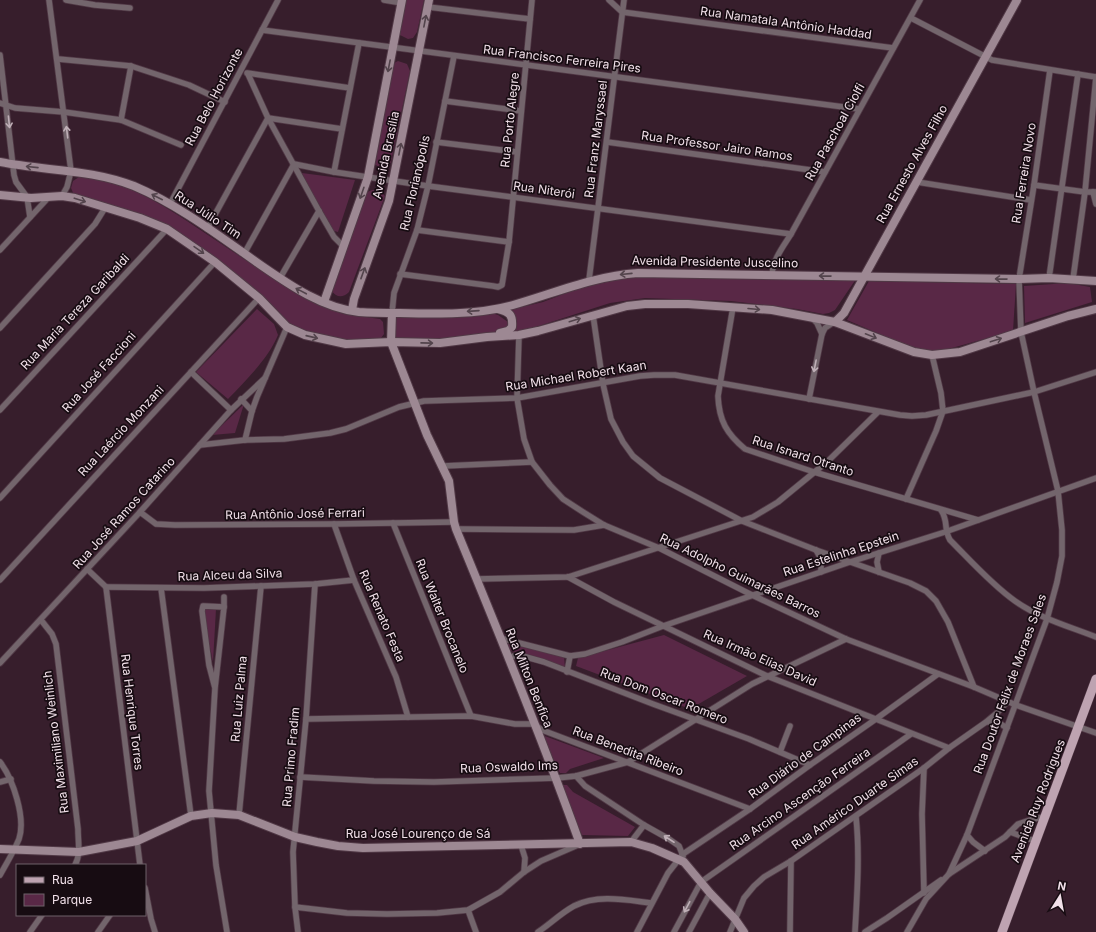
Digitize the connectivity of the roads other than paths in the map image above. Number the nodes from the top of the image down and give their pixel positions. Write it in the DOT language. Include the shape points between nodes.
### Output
graph roads {
  1 [pos="49,0"];
  2 [pos="66,0"];
  3 [pos="278,0"];
  4 [pos="384,0"];
  5 [pos="532,0"];
  6 [pos="609,0"];
  7 [pos="624,0"];
  8 [pos="920,0"];
  9 [pos="1017,0"];
  10 [pos="402,1"];
  11 [pos="429,4"];
  12 [pos="130,8"];
  13 [pos="622,12"];
  14 [pos="910,18"];
  15 [pos="530,19"];
  16 [pos="262,30"];
  17 [pos="359,43"];
  18 [pos="392,48"];
  19 [pos="893,48"];
  20 [pos="419,52"];
  21 [pos="0,55"];
  22 [pos="454,56"];
  23 [pos="985,57"];
  24 [pos="58,59"];
  25 [pos="130,66"];
  26 [pos="526,66"];
  27 [pos="1050,70"];
  28 [pos="241,72"];
  29 [pos="248,74"];
  30 [pos="1078,74"];
  31 [pos="614,76"];
  32 [pos="1096,77"];
  33 [pos="350,88"];
  34 [pos="445,101"];
  35 [pos="225,102"];
  36 [pos="0,103"];
  37 [pos="7,106"];
  38 [pos="859,109"];
  39 [pos="521,111"];
  40 [pos="64,112"];
  41 [pos="268,118"];
  42 [pos="121,120"];
  43 [pos="342,129"];
  44 [pos="436,142"];
  45 [pos="607,142"];
  46 [pos="181,145"];
  47 [pos="517,152"];
  48 [pos="0,162"];
  49 [pos="294,164"];
  50 [pos="13,165"];
  51 [pos="71,171"];
  52 [pos="334,172"];
  53 [pos="825,172"];
  54 [pos="368,177"];
  55 [pos="394,180"];
  56 [pos="917,182"];
  57 [pos="1034,184"];
  58 [pos="428,186"];
  59 [pos="1062,188"];
  60 [pos="1085,192"];
  61 [pos="1094,192"];
  62 [pos="0,194"];
  63 [pos="62,196"];
  64 [pos="513,196"];
  65 [pos="27,198"];
  66 [pos="48,198"];
  67 [pos="1031,200"];
  68 [pos="170,204"];
  69 [pos="1096,204"];
  70 [pos="105,208"];
  71 [pos="598,209"];
  72 [pos="319,211"];
  73 [pos="30,217"];
  74 [pos="167,229"];
  75 [pos="207,229"];
  76 [pos="417,230"];
  77 [pos="791,234"];
  78 [pos="508,242"];
  79 [pos="344,247"];
  80 [pos="0,250"];
  81 [pos="244,254"];
  82 [pos="215,262"];
  83 [pos="400,274"];
  84 [pos="772,275"];
  85 [pos="864,276"];
  86 [pos="280,278"];
  87 [pos="1048,278"];
  88 [pos="1019,279"];
  89 [pos="1073,279"];
  90 [pos="589,280"];
  91 [pos="1096,281"];
  92 [pos="259,298"];
  93 [pos="324,302"];
  94 [pos="733,307"];
  95 [pos="496,309"];
  96 [pos="1096,309"];
  97 [pos="352,310"];
  98 [pos="392,313"];
  99 [pos="593,315"];
  100 [pos="812,318"];
  101 [pos="834,322"];
  102 [pos="286,327"];
  103 [pos="0,328"];
  104 [pos="1021,332"];
  105 [pos="822,334"];
  106 [pos="519,335"];
  107 [pos="487,337"];
  108 [pos="391,342"];
  109 [pos="405,342"];
  110 [pos="396,355"];
  111 [pos="932,355"];
  112 [pos="191,372"];
  113 [pos="1096,372"];
  114 [pos="265,378"];
  115 [pos="603,384"];
  116 [pos="720,384"];
  117 [pos="1034,392"];
  118 [pos="517,398"];
  119 [pos="241,399"];
  120 [pos="809,399"];
  121 [pos="415,403"];
  122 [pos="0,410"];
  123 [pos="231,410"];
  124 [pos="943,411"];
  125 [pos="252,412"];
  126 [pos="878,412"];
  127 [pos="245,440"];
  128 [pos="200,445"];
  129 [pos="532,462"];
  130 [pos="442,466"];
  131 [pos="814,472"];
  132 [pos="1096,478"];
  133 [pos="1058,491"];
  134 [pos="0,498"];
  135 [pos="906,499"];
  136 [pos="941,510"];
  137 [pos="140,512"];
  138 [pos="978,520"];
  139 [pos="742,521"];
  140 [pos="334,524"];
  141 [pos="393,524"];
  142 [pos="455,525"];
  143 [pos="604,525"];
  144 [pos="946,532"];
  145 [pos="659,548"];
  146 [pos="816,550"];
  147 [pos="879,553"];
  148 [pos="850,562"];
  149 [pos="87,569"];
  150 [pos="821,572"];
  151 [pos="879,572"];
  152 [pos="568,577"];
  153 [pos="476,579"];
  154 [pos="0,580"];
  155 [pos="354,580"];
  156 [pos="315,584"];
  157 [pos="261,586"];
  158 [pos="106,587"];
  159 [pos="161,588"];
  160 [pos="752,595"];
  161 [pos="224,597"];
  162 [pos="224,607"];
  163 [pos="1047,619"];
  164 [pos="41,620"];
  165 [pos="663,626"];
  166 [pos="1096,637"];
  167 [pos="500,638"];
  168 [pos="846,640"];
  169 [pos="570,656"];
  170 [pos="509,657"];
  171 [pos="0,663"];
  172 [pos="567,672"];
  173 [pos="938,674"];
  174 [pos="767,676"];
  175 [pos="1096,679"];
  176 [pos="974,687"];
  177 [pos="215,688"];
  178 [pos="1008,701"];
  179 [pos="1016,705"];
  180 [pos="471,716"];
  181 [pos="408,717"];
  182 [pos="306,719"];
  183 [pos="876,719"];
  184 [pos="696,720"];
  185 [pos="986,722"];
  186 [pos="534,724"];
  187 [pos="790,726"];
  188 [pos="1079,727"];
  189 [pos="1007,728"];
  190 [pos="1096,733"];
  191 [pos="911,734"];
  192 [pos="950,748"];
  193 [pos="780,752"];
  194 [pos="0,762"];
  195 [pos="628,762"];
  196 [pos="810,765"];
  197 [pos="924,768"];
  198 [pos="576,776"];
  199 [pos="300,777"];
  200 [pos="557,778"];
  201 [pos="11,779"];
  202 [pos="0,782"];
  203 [pos="750,809"];
  204 [pos="212,813"];
  205 [pos="239,815"];
  206 [pos="191,816"];
  207 [pos="856,817"];
  208 [pos="1044,817"];
  209 [pos="644,825"];
  210 [pos="1010,832"];
  211 [pos="967,835"];
  212 [pos="295,837"];
  213 [pos="137,841"];
  214 [pos="1035,841"];
  215 [pos="631,842"];
  216 [pos="580,844"];
  217 [pos="520,845"];
  218 [pos="0,849"];
  219 [pos="14,849"];
  220 [pos="985,851"];
  221 [pos="79,852"];
  222 [pos="681,858"];
  223 [pos="791,861"];
  224 [pos="76,864"];
  225 [pos="140,864"];
  226 [pos="524,872"];
  227 [pos="949,874"];
  228 [pos="0,875"];
  229 [pos="701,882"];
  230 [pos="923,891"];
  231 [pos="146,893"];
  232 [pos="710,893"];
  233 [pos="926,899"];
  234 [pos="651,904"];
  235 [pos="295,908"];
  236 [pos="468,910"];
  237 [pos="41,916"];
  238 [pos="109,916"];
  239 [pos="735,919"];
  240 [pos="30,932"];
  241 [pos="98,932"];
  242 [pos="155,932"];
  243 [pos="227,932"];
  244 [pos="298,932"];
  245 [pos="476,932"];
  246 [pos="538,932"];
  247 [pos="637,932"];
  248 [pos="674,932"];
  249 [pos="689,932"];
  250 [pos="730,932"];
  251 [pos="744,932"];
  252 [pos="790,932"];
  253 [pos="855,932"];
  254 [pos="866,932"];
  255 [pos="907,932"];
  256 [pos="1002,932"];
  1 -- 24 [label="street"];
  2 -- 12 [label="street"];
  3 -- 16 [label="street, Rua Belo Horizonte"];
  4 -- 10 [label="street"];
  5 -- 15 [label="street, Rua Porto Alegre"];
  6 -- 13 [label="street"];
  7 -- 13 [label="street, Rua Franz Maryssael"];
  8 -- 14 [label="street, Rua Paschoal Ciolfi"];
  9 -- 23 [label="main road, Rua Ernesto Alves Filho"];
  10 -- 18 [label="main road, Avenida Brasília"];
  11 -- 15 [label="street"];
  20 -- 11 [label="main road, Avenida Brasília, one-way"];
  13 -- 19 [label="street, Rua Namatala Antônio Haddad"];
  13 -- 31 [label="street, Rua Franz Maryssael"];
  14 -- 19 [label="street, Rua Paschoal Ciolfi"];
  14 -- 23 [label="street"];
  15 -- 26 [label="street, Rua Porto Alegre"];
  16 -- 17 [label="street, Rua Francisco Ferreira Pires"];
  16 -- 28 [label="street, Rua Belo Horizonte"];
  17 -- 18 [label="street, Rua Francisco Ferreira Pires"];
  17 -- 33 [label="street"];
  18 -- 20 [label="street, Rua Francisco Ferreira Pires"];
  18 -- 54 [label="main road, Avenida Brasília, one-way"];
  19 -- 38 [label="street, Rua Paschoal Ciolfi"];
  20 -- 22 [label="street, Rua Francisco Ferreira Pires"];
  55 -- 20 [label="main road, Avenida Brasília, one-way"];
  21 -- 37 [label="street"];
  22 -- 26 [label="street, Rua Francisco Ferreira Pires"];
  22 -- 34 [label="street, Rua Florianópolis"];
  23 -- 27 [label="street" via="1009,64"];
  23 -- 56 [label="main road, Rua Ernesto Alves Filho"];
  24 -- 25 [label="street"];
  24 -- 40 [label="street"];
  25 -- 35 [label="street" via="189,85"];
  25 -- 42 [label="street"];
  26 -- 31 [label="street, Rua Francisco Ferreira Pires"];
  26 -- 39 [label="street, Rua Porto Alegre"];
  27 -- 30 [label="street"];
  27 -- 57 [label="street, Rua Ferreira Novo"];
  28 -- 29 [label="street"];
  28 -- 35 [label="street, Rua Belo Horizonte"];
  29 -- 33 [label="street"];
  29 -- 41 [label="street"];
  30 -- 32 [label="street"];
  30 -- 59 [label="street"];
  31 -- 38 [label="street, Rua Francisco Ferreira Pires"];
  31 -- 45 [label="street, Rua Franz Maryssael"];
  32 -- 60 [label="street"];
  33 -- 43 [label="street"];
  34 -- 39 [label="street"];
  34 -- 44 [label="street, Rua Florianópolis"];
  35 -- 68 [label="street, Rua Belo Horizonte"];
  36 -- 37 [label="street"];
  37 -- 40 [label="street"];
  37 -- 50 [label="street, one-way"];
  38 -- 53 [label="street, Rua Paschoal Ciolfi"];
  39 -- 47 [label="street, Rua Porto Alegre"];
  40 -- 42 [label="street"];
  51 -- 40 [label="street, one-way"];
  41 -- 43 [label="street"];
  41 -- 49 [label="street"];
  41 -- 75 [label="street"];
  42 -- 46 [label="street"];
  43 -- 52 [label="street"];
  44 -- 47 [label="street"];
  44 -- 58 [label="street, Rua Florianópolis"];
  45 -- 53 [label="street, Rua Professor Jairo Ramos"];
  45 -- 71 [label="street, Rua Franz Maryssael"];
  47 -- 64 [label="street, Rua Porto Alegre"];
  48 -- 50 [label="main road, Rua Júlio Tim"];
  49 -- 52 [label="street, Rua Niterói"];
  49 -- 72 [label="street"];
  49 -- 81 [label="street"];
  51 -- 50 [label="main road, Rua Júlio Tim, one-way"];
  50 -- 65 [label="street" via="15,179"];
  51 -- 63 [label="street"];
  68 -- 51 [label="main road, Rua Júlio Tim, one-way" via="135,186"];
  52 -- 54 [label="street, Rua Niterói"];
  53 -- 77 [label="street, Rua Paschoal Ciolfi"];
  54 -- 55 [label="street, Rua Niterói"];
  54 -- 79 [label="main road, Avenida Brasília, one-way"];
  55 -- 58 [label="street, Rua Niterói"];
  97 -- 55 [label="main road, Avenida Brasília, one-way"];
  56 -- 67 [label="street"];
  56 -- 85 [label="main road, Rua Ernesto Alves Filho"];
  57 -- 59 [label="street"];
  57 -- 67 [label="street, Rua Ferreira Novo"];
  58 -- 64 [label="street, Rua Niterói"];
  58 -- 76 [label="street, Rua Florianópolis"];
  59 -- 60 [label="street"];
  59 -- 87 [label="street"];
  60 -- 61 [label="street"];
  60 -- 89 [label="street"];
  61 -- 69 [label="street"];
  62 -- 65 [label="main road"];
  63 -- 66 [label="main road"];
  63 -- 70 [label="main road, one-way"];
  64 -- 71 [label="street, Rua Niterói"];
  64 -- 78 [label="street, Rua Porto Alegre"];
  65 -- 66 [label="main road"];
  65 -- 73 [label="street"];
  66 -- 73 [label="street"];
  67 -- 88 [label="street, Rua Ferreira Novo"];
  68 -- 75 [label="main road, Rua Júlio Tim"];
  70 -- 74 [label="main road"];
  70 -- 103 [label="street" via="95,224"];
  71 -- 77 [label="street, Rua Niterói"];
  71 -- 90 [label="street, Rua Franz Maryssael"];
  72 -- 79 [label="street" via="334,237"];
  72 -- 86 [label="street"];
  73 -- 80 [label="street"];
  74 -- 82 [label="main road, one-way"];
  74 -- 122 [label="street, Rua Maria Tereza Garibaldi"];
  75 -- 81 [label="main road, Rua Júlio Tim"];
  76 -- 78 [label="street"];
  76 -- 83 [label="street, Rua Florianópolis"];
  77 -- 84 [label="street, Rua Paschoal Ciolfi" via="775,259"];
  78 -- 83 [label="street, Rua Porto Alegre" via="502,285"];
  79 -- 93 [label="main road, Avenida Brasília"];
  81 -- 86 [label="main road, Rua Júlio Tim"];
  82 -- 92 [label="main road"];
  82 -- 134 [label="street, Rua José Faccioni"];
  83 -- 98 [label="street, Rua Florianópolis" via="394,293"];
  85 -- 84 [label="main road, Avenida Presidente Juscelino, one-way"];
  84 -- 90 [label="main road, Avenida Presidente Juscelino, one-way" via="638,273"];
  88 -- 85 [label="main road, Avenida Presidente Juscelino, one-way"];
  85 -- 101 [label="main road, Rua Ernesto Alves Filho" via="844,313"];
  93 -- 86 [label="main road, Rua Júlio Tim, one-way"];
  87 -- 88 [label="main road, Avenida Presidente Juscelino"];
  87 -- 89 [label="main road, Avenida Presidente Juscelino"];
  88 -- 104 [label="street"];
  89 -- 91 [label="main road, Avenida Presidente Juscelino"];
  90 -- 95 [label="main road, Avenida Presidente Juscelino"];
  92 -- 102 [label="main road"];
  92 -- 112 [label="street, Rua Laércio Monzani"];
  93 -- 97 [label="main road, Rua Júlio Tim"];
  94 -- 99 [label="main road" via="645,304"];
  94 -- 100 [label="main road, one-way" via="772,310"];
  94 -- 116 [label="street, Rua Isnard Otranto"];
  95 -- 98 [label="main road, Avenida Presidente Juscelino, one-way" via="438,314"];
  95 -- 107 [label="main road" via="510,314 513,319 512,327 508,331"];
  96 -- 104 [label="main road"];
  97 -- 98 [label="main road, Rua Júlio Tim"];
  98 -- 108 [label="main road"];
  106 -- 99 [label="main road, one-way"];
  99 -- 115 [label="street"];
  100 -- 101 [label="main road"];
  100 -- 105 [label="street"];
  101 -- 105 [label="street, Rua Ernesto Alves Filho" via="825,328"];
  101 -- 111 [label="main road, one-way" via="914,352"];
  102 -- 108 [label="main road, one-way" via="305,335 346,344"];
  102 -- 114 [label="street"];
  111 -- 104 [label="main road, one-way" via="960,352"];
  104 -- 117 [label="street, Rua Doutor Félix de Moraes Sales"];
  105 -- 120 [label="street, one-way"];
  106 -- 107 [label="main road"];
  106 -- 118 [label="street, Rua Adolpho Guimarães Barros"];
  109 -- 107 [label="main road, one-way" via="440,343"];
  108 -- 109 [label="main road"];
  108 -- 110 [label="main road, Rua Milton Benfica"];
  109 -- 110 [label="main road" via="396,351"];
  110 -- 121 [label="main road, Rua Milton Benfica"];
  111 -- 124 [label="street"];
  112 -- 123 [label="street"];
  112 -- 154 [label="street, Rua Laércio Monzani"];
  113 -- 117 [label="street, Rua Michael Robert Kaan"];
  114 -- 119 [label="street, Rua José Ramos Catarino"];
  114 -- 125 [label="street"];
  115 -- 116 [label="street, Rua Michael Robert Kaan" via="654,375 675,375"];
  115 -- 118 [label="street, Rua Michael Robert Kaan"];
  115 -- 139 [label="street" via="611,419 622,442 633,456 660,478"];
  116 -- 120 [label="street, Rua Michael Robert Kaan"];
  116 -- 131 [label="street, Rua Isnard Otranto" via="718,396 721,417 724,426 737,442 745,449"];
  117 -- 124 [label="street, Rua Michael Robert Kaan"];
  117 -- 133 [label="street, Rua Doutor Félix de Moraes Sales"];
  118 -- 121 [label="street, Rua Michael Robert Kaan"];
  118 -- 129 [label="street, Rua Adolpho Guimarães Barros" via="524,439"];
  119 -- 123 [label="street, Rua José Ramos Catarino"];
  119 -- 125 [label="street"];
  120 -- 126 [label="street, Rua Michael Robert Kaan"];
  121 -- 127 [label="street, Rua Michael Robert Kaan" via="330,433 284,439"];
  121 -- 130 [label="main road, Rua Milton Benfica"];
  123 -- 128 [label="street, Rua José Ramos Catarino"];
  124 -- 126 [label="street, Rua Michael Robert Kaan" via="912,416"];
  124 -- 135 [label="street"];
  125 -- 127 [label="street"];
  126 -- 131 [label="street"];
  127 -- 128 [label="street, Rua Michael Robert Kaan"];
  128 -- 137 [label="street, Rua José Ramos Catarino"];
  129 -- 130 [label="street"];
  129 -- 143 [label="street, Rua Adolpho Guimarães Barros" via="563,499"];
  130 -- 142 [label="main road, Rua Milton Benfica" via="449,481"];
  131 -- 135 [label="street, Rua Isnard Otranto"];
  131 -- 139 [label="street" via="778,502"];
  132 -- 133 [label="street, Rua Estelinha Epstein"];
  133 -- 138 [label="street, Rua Estelinha Epstein"];
  133 -- 163 [label="street, Rua Doutor Félix de Moraes Sales" via="1062,556"];
  135 -- 136 [label="street, Rua Isnard Otranto"];
  136 -- 138 [label="street, Rua Isnard Otranto"];
  136 -- 144 [label="street" via="946,517"];
  137 -- 140 [label="street, Rua Antônio José Ferrari" via="156,524"];
  137 -- 149 [label="street, Rua José Ramos Catarino"];
  138 -- 144 [label="street, Rua Estelinha Epstein"];
  139 -- 145 [label="street"];
  139 -- 146 [label="street"];
  140 -- 141 [label="street, Rua Antônio José Ferrari"];
  140 -- 155 [label="street, Rua Renato Festa"];
  141 -- 142 [label="street, Rua Antônio José Ferrari"];
  141 -- 180 [label="street, Rua Walter Brocanelo"];
  142 -- 143 [label="street, Rua Antônio José Ferrari" via="574,530"];
  142 -- 153 [label="main road, Rua Milton Benfica"];
  143 -- 145 [label="street, Rua Adolpho Guimarães Barros"];
  144 -- 147 [label="street, Rua Estelinha Epstein"];
  144 -- 163 [label="street" via="950,540 1014,600"];
  145 -- 152 [label="street"];
  145 -- 160 [label="street, Rua Adolpho Guimarães Barros"];
  146 -- 148 [label="street"];
  146 -- 150 [label="street" via="821,559"];
  147 -- 148 [label="street, Rua Estelinha Epstein"];
  147 -- 151 [label="street"];
  148 -- 150 [label="street, Rua Estelinha Epstein"];
  148 -- 151 [label="street"];
  149 -- 158 [label="street"];
  149 -- 164 [label="street, Rua José Ramos Catarino"];
  150 -- 160 [label="street, Rua Estelinha Epstein"];
  151 -- 176 [label="street" via="917,586 936,601 948,622"];
  152 -- 153 [label="street"];
  152 -- 165 [label="street, Rua Irmão Elias David"];
  153 -- 167 [label="main road, Rua Milton Benfica"];
  155 -- 156 [label="street, Rua Alceu da Silva"];
  155 -- 181 [label="street, Rua Renato Festa" via="396,677"];
  156 -- 157 [label="street, Rua Alceu da Silva"];
  156 -- 182 [label="street, Rua Primo Fradim"];
  157 -- 159 [label="street, Rua Alceu da Silva"];
  157 -- 205 [label="street, Rua Luiz Palma"];
  158 -- 159 [label="street, Rua Alceu da Silva"];
  158 -- 213 [label="street, Rua Henrique Torres"];
  159 -- 206 [label="street"];
  160 -- 165 [label="street, Rua Estelinha Epstein"];
  160 -- 168 [label="street, Rua Adolpho Guimarães Barros"];
  161 -- 162 [label="street"];
  162 -- 177 [label="street"];
  162 -- 177 [label="street" via="202,608 209,665"];
  163 -- 166 [label="street"];
  163 -- 179 [label="street, Rua Doutor Félix de Moraes Sales"];
  164 -- 171 [label="street, Rua José Ramos Catarino"];
  164 -- 221 [label="street, Rua Maximiliano Weinlich" via="56,644"];
  165 -- 169 [label="street, Rua Estelinha Epstein" via="585,654"];
  165 -- 174 [label="street, Rua Irmão Elias David"];
  167 -- 169 [label="street, Rua Estelinha Epstein"];
  167 -- 170 [label="main road, Rua Milton Benfica"];
  168 -- 173 [label="street, Rua Adolpho Guimarães Barros"];
  168 -- 174 [label="street"];
  169 -- 172 [label="street"];
  170 -- 172 [label="street, Rua Dom Oscar Romero" via="519,655"];
  170 -- 186 [label="main road, Rua Milton Benfica"];
  172 -- 184 [label="street, Rua Dom Oscar Romero"];
  173 -- 176 [label="street, Rua Adolpho Guimarães Barros"];
  173 -- 183 [label="street, Rua Diário de Campinas"];
  174 -- 183 [label="street, Rua Irmão Elias David"];
  174 -- 184 [label="street"];
  175 -- 188 [label="main road, Avenida Ruy Rodrigues"];
  176 -- 178 [label="street, Rua Adolpho Guimarães Barros"];
  177 -- 204 [label="street" via="209,785"];
  178 -- 179 [label="street, Rua Adolpho Guimarães Barros"];
  178 -- 185 [label="street, Rua Américo Duarte Simas"];
  179 -- 188 [label="street, Rua Adolpho Guimarães Barros"];
  179 -- 189 [label="street, Rua Doutor Félix de Moraes Sales"];
  180 -- 181 [label="street, Rua Benedita Ribeiro"];
  180 -- 186 [label="street, Rua Benedita Ribeiro" via="515,724"];
  181 -- 182 [label="street, Rua Benedita Ribeiro"];
  182 -- 199 [label="street, Rua Primo Fradim"];
  183 -- 191 [label="street, Rua Irmão Elias David"];
  183 -- 196 [label="street, Rua Diário de Campinas"];
  184 -- 193 [label="street, Rua Dom Oscar Romero"];
  184 -- 195 [label="street"];
  185 -- 189 [label="street" via="996,721"];
  185 -- 192 [label="street, Rua Américo Duarte Simas"];
  186 -- 195 [label="street, Rua Benedita Ribeiro" via="542,730"];
  186 -- 200 [label="main road, Rua Milton Benfica"];
  187 -- 193 [label="street"];
  188 -- 190 [label="street, Rua Adolpho Guimarães Barros"];
  188 -- 208 [label="main road, Avenida Ruy Rodrigues"];
  189 -- 211 [label="street, Rua Doutor Félix de Moraes Sales"];
  191 -- 192 [label="street, Rua Irmão Elias David"];
  191 -- 229 [label="street, Rua Arcino Ascenção Ferreira"];
  192 -- 197 [label="street, Rua Américo Duarte Simas"];
  193 -- 196 [label="street, Rua Dom Oscar Romero"];
  194 -- 201 [label="street"];
  195 -- 198 [label="street"];
  195 -- 203 [label="street, Rua Benedita Ribeiro"];
  196 -- 203 [label="street, Rua Diário de Campinas"];
  197 -- 207 [label="street, Rua Américo Duarte Simas"];
  197 -- 230 [label="street"];
  198 -- 200 [label="street, Rua Oswaldo Ims"];
  198 -- 209 [label="street, Rua Oswaldo Ims" via="585,786"];
  199 -- 200 [label="street, Rua Oswaldo Ims" via="434,782"];
  199 -- 212 [label="street, Rua Primo Fradim"];
  200 -- 216 [label="main road, Rua Milton Benfica"];
  201 -- 202 [label="street"];
  201 -- 219 [label="street" via="17,797 20,824 19,838"];
  203 -- 222 [label="street, Rua Diário de Campinas"];
  204 -- 205 [label="main road, Rua José Lourenço de Sá"];
  204 -- 206 [label="main road, Rua José Lourenço de Sá"];
  204 -- 243 [label="street" via="216,865"];
  205 -- 212 [label="main road, Rua José Lourenço de Sá"];
  206 -- 213 [label="main road, Rua José Lourenço de Sá"];
  207 -- 223 [label="street, Rua Américo Duarte Simas"];
  207 -- 253 [label="street" via="858,874"];
  208 -- 210 [label="street" via="1021,822"];
  208 -- 214 [label="main road, Avenida Ruy Rodrigues"];
  209 -- 215 [label="street"];
  222 -- 209 [label="street, Rua Oswaldo Ims, one-way" via="679,846"];
  210 -- 214 [label="street"];
  210 -- 220 [label="street"];
  211 -- 220 [label="street"];
  211 -- 227 [label="street, Rua Doutor Félix de Moraes Sales"];
  212 -- 217 [label="main road, Rua José Lourenço de Sá" via="338,846 363,848"];
  212 -- 235 [label="street, Rua Primo Fradim"];
  213 -- 221 [label="main road, Rua José Lourenço de Sá"];
  213 -- 225 [label="street, Rua Henrique Torres"];
  214 -- 256 [label="main road, Avenida Ruy Rodrigues"];
  215 -- 216 [label="main road, Rua José Lourenço de Sá"];
  215 -- 222 [label="main road, Rua José Lourenço de Sá" via="647,845"];
  216 -- 217 [label="main road, Rua José Lourenço de Sá"];
  216 -- 226 [label="street" via="541,861"];
  217 -- 226 [label="street" via="524,858"];
  218 -- 219 [label="main road, Rua José Lourenço de Sá"];
  219 -- 221 [label="main road, Rua José Lourenço de Sá"];
  219 -- 228 [label="street"];
  220 -- 227 [label="street"];
  221 -- 224 [label="street, Rua Maximiliano Weinlich"];
  222 -- 229 [label="main road, Rua Oswaldo Ims"];
  222 -- 234 [label="street" via="668,873"];
  223 -- 239 [label="street, Rua Américo Duarte Simas" via="754,886 741,904"];
  223 -- 252 [label="street"];
  226 -- 236 [label="street" via="500,892"];
  227 -- 230 [label="street"];
  227 -- 233 [label="street, Rua Doutor Félix de Moraes Sales"];
  229 -- 232 [label="main road, Rua Oswaldo Ims"];
  229 -- 248 [label="street, one-way"];
  230 -- 233 [label="street"];
  230 -- 254 [label="street"];
  231 -- 242 [label="street"];
  232 -- 239 [label="main road, Rua Oswaldo Ims"];
  232 -- 249 [label="street"];
  233 -- 255 [label="street, Rua Doutor Félix de Moraes Sales"];
  234 -- 246 [label="street" via="617,899 590,901 575,906"];
  234 -- 247 [label="street"];
  235 -- 236 [label="street" via="387,914"];
  235 -- 244 [label="street, Rua Primo Fradim"];
  236 -- 245 [label="street"];
  237 -- 240 [label="street"];
  238 -- 241 [label="street"];
  239 -- 250 [label="street, Rua Américo Duarte Simas"];
  239 -- 251 [label="main road, Rua Oswaldo Ims"];
}
